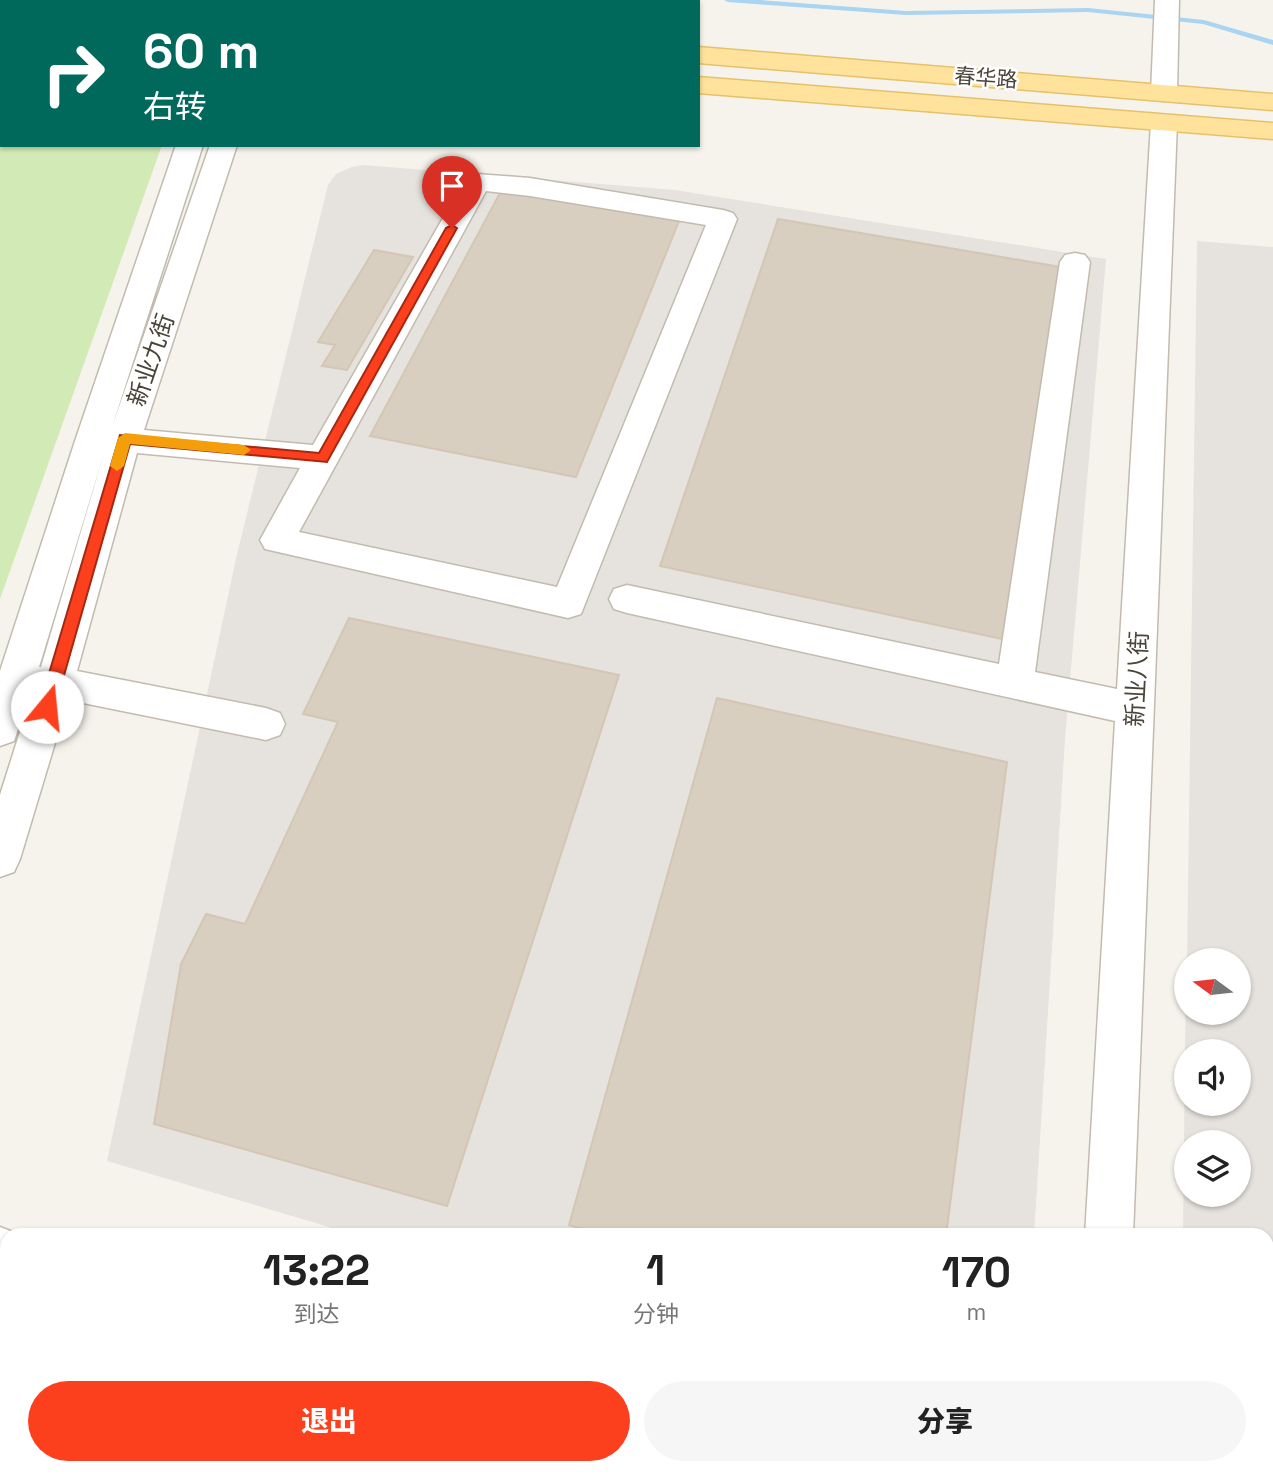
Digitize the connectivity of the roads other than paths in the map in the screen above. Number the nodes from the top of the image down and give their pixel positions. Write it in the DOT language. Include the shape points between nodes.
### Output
graph roads {
  1 [pos="1167,4"];
  2 [pos="700,55"];
  3 [pos="700,85"];
  4 [pos="1273,102"];
  5 [pos="1164,108"];
  6 [pos="1273,131"];
  7 [pos="189,147"];
  8 [pos="223,147"];
  9 [pos="1075,262"];
  10 [pos="92,438"];
  11 [pos="125,438"];
  12 [pos="322,458"];
  13 [pos="627,599"];
  14 [pos="55,682"];
  15 [pos="16,683"];
  16 [pos="1015,683"];
  17 [pos="1135,709"];
  18 [pos="266,724"];
  19 [pos="0,730"];
  20 [pos="0,859"];
  21 [pos="1109,1228"];
  1 -- 5 [label="street, 新业八街"];
  2 -- 5 [label="main road, 春华路"];
  3 -- 5 [label="main road, 春华路"];
  4 -- 5 [label="main road, 春华路"];
  5 -- 6 [label="main road, 春华路"];
  5 -- 17 [label="street, 新业八街"];
  7 -- 10 [label="street, 新业九街"];
  8 -- 11 [label="street, 新业九街"];
  9 -- 16 [label="street"];
  10 -- 11 [label="street"];
  10 -- 15 [label="street, 新业九街"];
  11 -- 12 [label="street"];
  11 -- 14 [label="street, 新业九街"];
  12 -- 12 [label="street" via="277,540 568,604 723,219 530,187 477,183"];
  13 -- 16 [label="street"];
  14 -- 15 [label="street"];
  14 -- 18 [label="street"];
  14 -- 20 [label="street, 新业九街"];
  15 -- 19 [label="street, 新业九街"];
  16 -- 17 [label="street"];
  17 -- 21 [label="street, 新业八街"];
}
